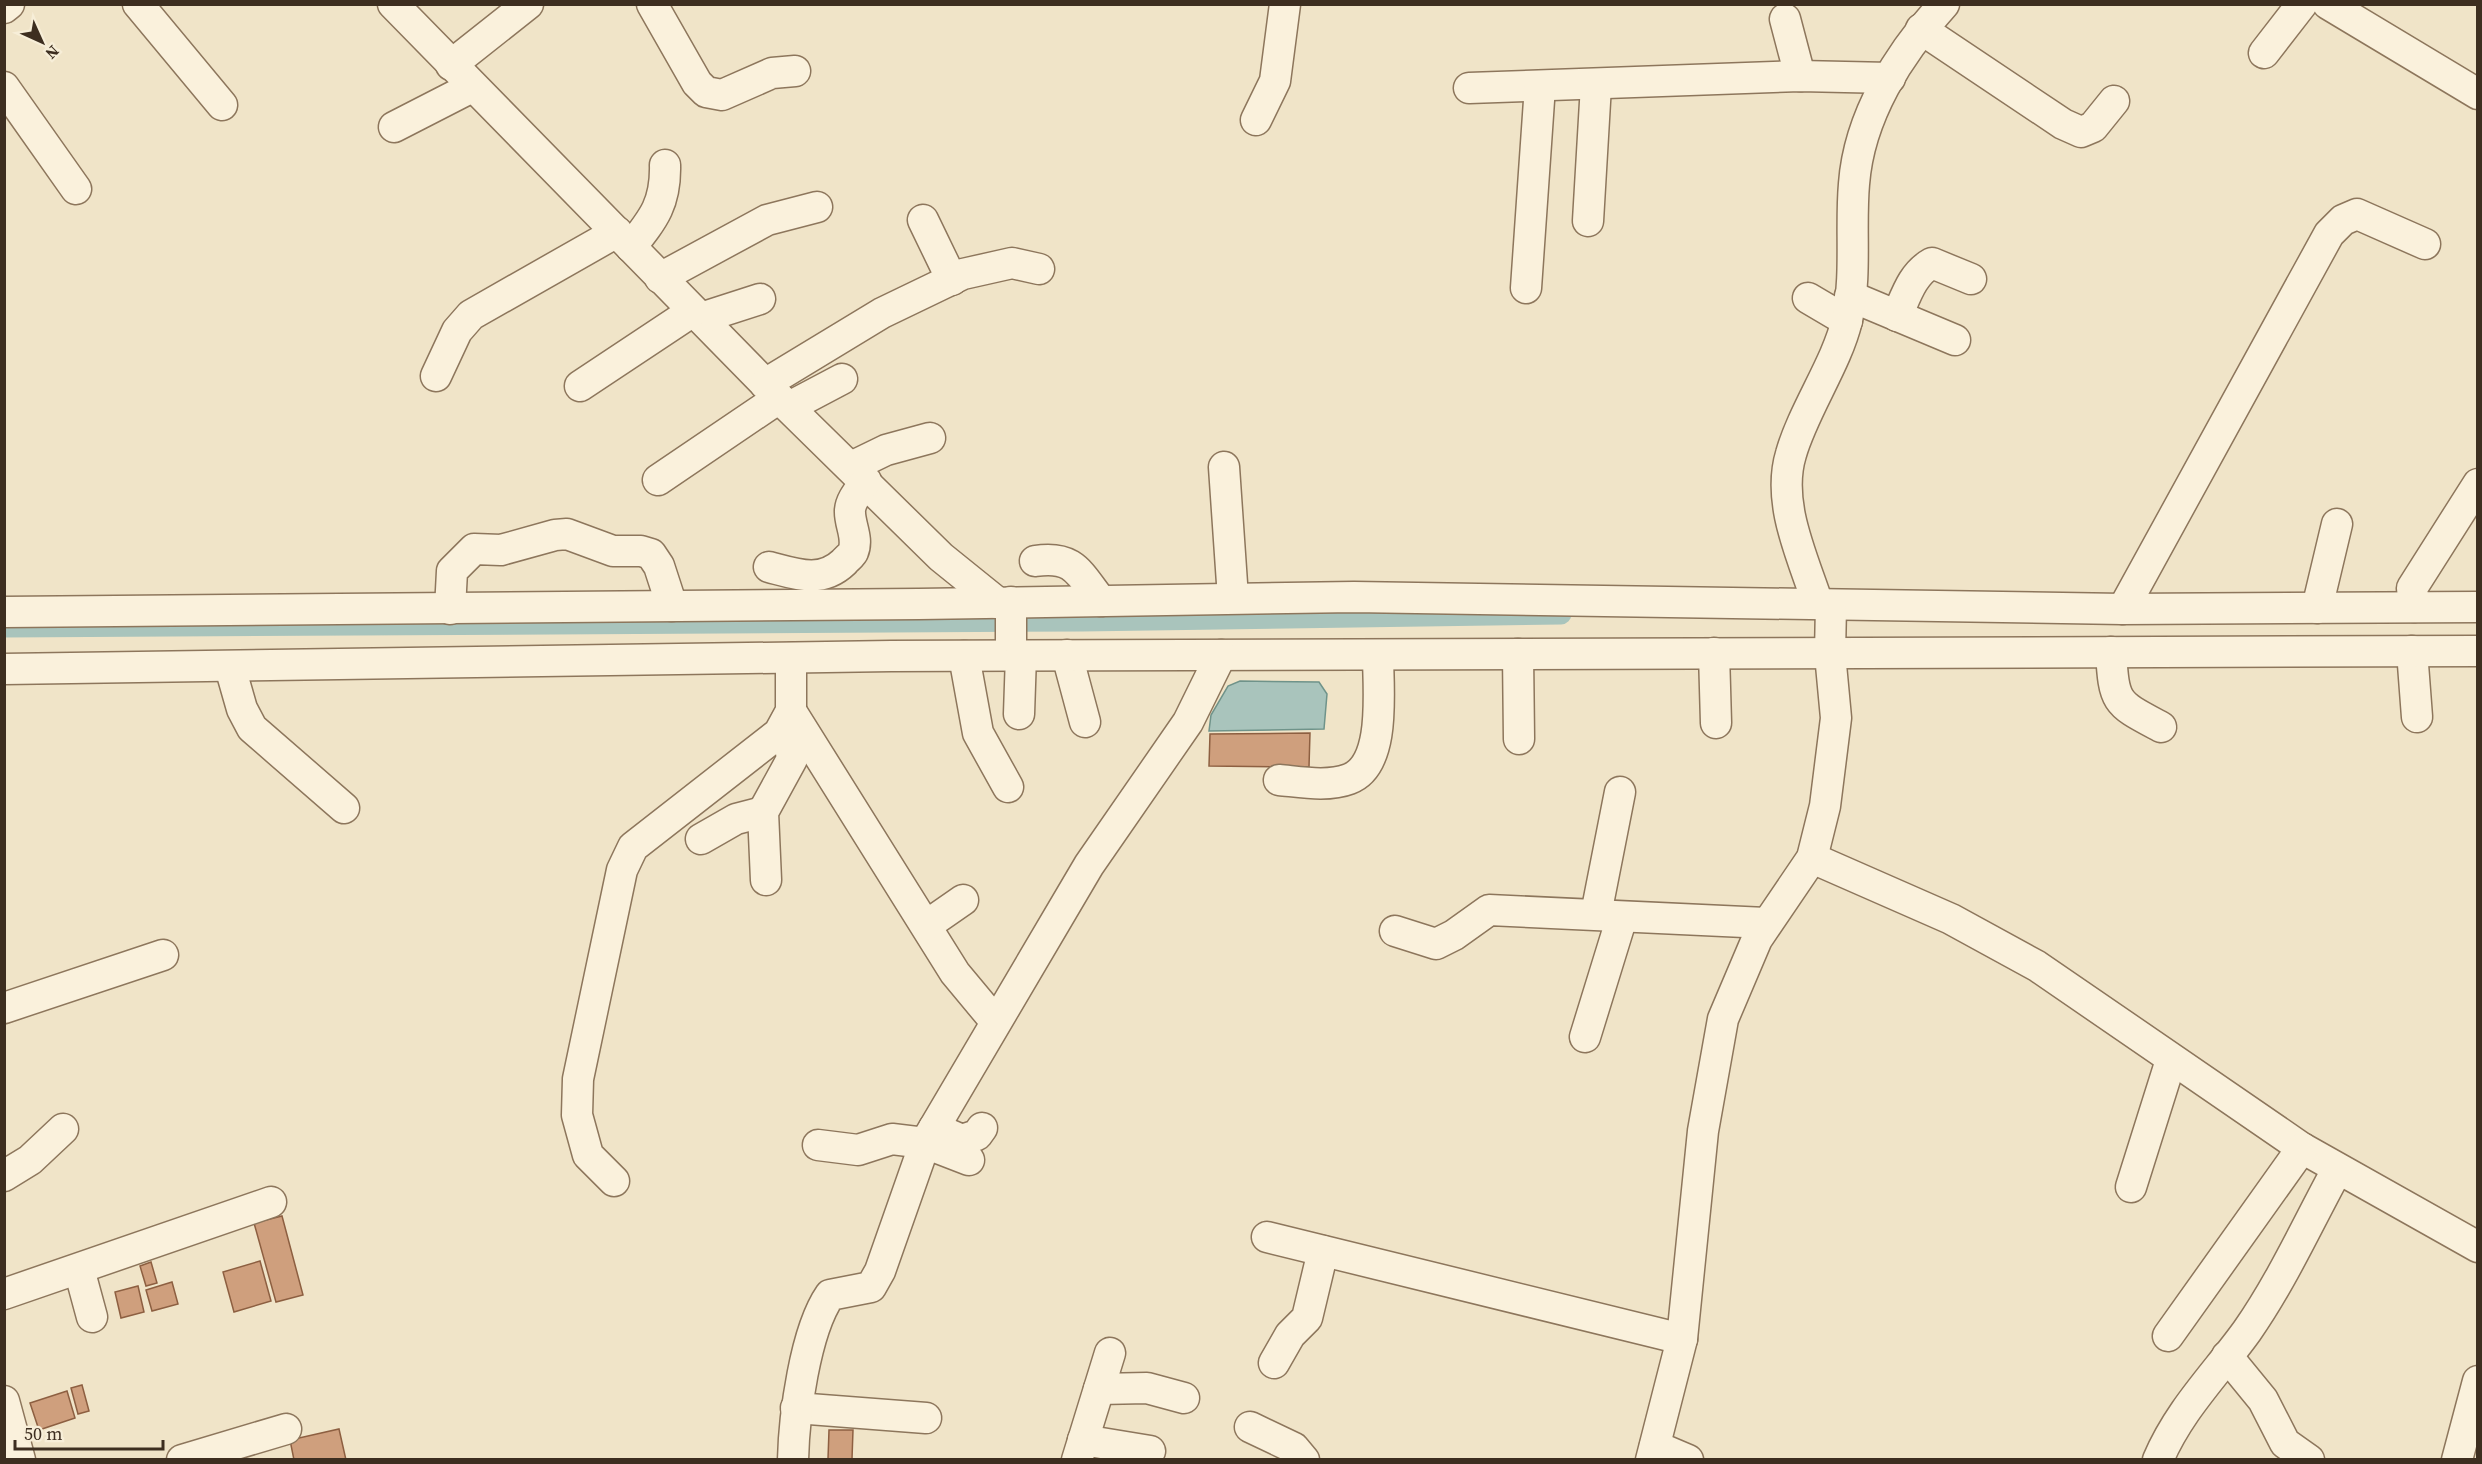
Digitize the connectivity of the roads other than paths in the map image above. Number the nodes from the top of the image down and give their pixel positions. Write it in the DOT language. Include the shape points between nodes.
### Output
graph roads {
  1 [pos="9,4"];
  2 [pos="138,4"];
  3 [pos="393,4"];
  4 [pos="528,4"];
  5 [pos="652,4"];
  6 [pos="1285,4"];
  7 [pos="1944,4"];
  8 [pos="2302,4"];
  9 [pos="2328,4"];
  10 [pos="4,8"];
  11 [pos="1785,20"];
  12 [pos="1921,29"];
  13 [pos="2264,53"];
  14 [pos="451,65"];
  15 [pos="795,71"];
  16 [pos="1800,76"];
  17 [pos="1890,78"];
  18 [pos="1596,85"];
  19 [pos="1540,86"];
  20 [pos="4,87"];
  21 [pos="472,87"];
  22 [pos="1469,88"];
  23 [pos="2478,93"];
  24 [pos="2114,101"];
  25 [pos="222,105"];
  26 [pos="1256,120"];
  27 [pos="394,128"];
  28 [pos="665,165"];
  29 [pos="76,189"];
  30 [pos="817,207"];
  31 [pos="923,220"];
  32 [pos="1588,221"];
  33 [pos="624,239"];
  34 [pos="2425,244"];
  35 [pos="1039,269"];
  36 [pos="660,278"];
  37 [pos="1971,279"];
  38 [pos="952,280"];
  39 [pos="1526,288"];
  40 [pos="1808,298"];
  41 [pos="760,299"];
  42 [pos="1848,309"];
  43 [pos="697,315"];
  44 [pos="1897,316"];
  45 [pos="1955,340"];
  46 [pos="436,376"];
  47 [pos="842,379"];
  48 [pos="580,386"];
  49 [pos="778,396"];
  50 [pos="930,438"];
  51 [pos="1224,467"];
  52 [pos="859,474"];
  53 [pos="657,480"];
  54 [pos="2478,484"];
  55 [pos="2337,524"];
  56 [pos="1035,561"];
  57 [pos="769,567"];
  58 [pos="1233,598"];
  59 [pos="1101,601"];
  60 [pos="7,604"];
  61 [pos="672,606"];
  62 [pos="1826,607"];
  63 [pos="2414,607"];
  64 [pos="2478,607"];
  65 [pos="2317,608"];
  66 [pos="450,609"];
  67 [pos="2123,609"];
  68 [pos="1011,629"];
  69 [pos="1830,648"];
  70 [pos="2412,651"];
  71 [pos="2478,651"];
  72 [pos="2111,652"];
  73 [pos="1714,653"];
  74 [pos="1518,654"];
  75 [pos="1067,655"];
  76 [pos="1221,655"];
  77 [pos="1378,655"];
  78 [pos="964,656"];
  79 [pos="791,658"];
  80 [pos="230,668"];
  81 [pos="4,669"];
  82 [pos="1019,714"];
  83 [pos="789,716"];
  84 [pos="2417,717"];
  85 [pos="1085,722"];
  86 [pos="1716,723"];
  87 [pos="2161,727"];
  88 [pos="1519,739"];
  89 [pos="1279,780"];
  90 [pos="1008,787"];
  91 [pos="1620,792"];
  92 [pos="344,808"];
  93 [pos="763,812"];
  94 [pos="700,839"];
  95 [pos="1812,858"];
  96 [pos="766,880"];
  97 [pos="963,900"];
  98 [pos="1609,915"];
  99 [pos="1766,923"];
  100 [pos="927,925"];
  101 [pos="1395,931"];
  102 [pos="163,955"];
  103 [pos="4,1008"];
  104 [pos="995,1021"];
  105 [pos="1585,1037"];
  106 [pos="2171,1060"];
  107 [pos="982,1128"];
  108 [pos="63,1129"];
  109 [pos="930,1136"];
  110 [pos="818,1144"];
  111 [pos="2302,1148"];
  112 [pos="969,1160"];
  113 [pos="2337,1170"];
  114 [pos="4,1176"];
  115 [pos="614,1181"];
  116 [pos="2131,1187"];
  117 [pos="271,1202"];
  118 [pos="1268,1237"];
  119 [pos="2477,1245"];
  120 [pos="1323,1251"];
  121 [pos="79,1269"];
  122 [pos="4,1294"];
  123 [pos="92,1317"];
  124 [pos="2168,1336"];
  125 [pos="1682,1340"];
  126 [pos="1110,1353"];
  127 [pos="2227,1356"];
  128 [pos="1274,1363"];
  129 [pos="2478,1381"];
  130 [pos="1099,1389"];
  131 [pos="1184,1398"];
  132 [pos="4,1401"];
  133 [pos="796,1408"];
  134 [pos="926,1418"];
  135 [pos="1250,1427"];
  136 [pos="286,1429"];
  137 [pos="1080,1450"];
  138 [pos="1150,1451"];
  139 [pos="1653,1453"];
  140 [pos="20,1460"];
  141 [pos="182,1460"];
  142 [pos="793,1460"];
  143 [pos="1305,1460"];
  144 [pos="1688,1460"];
  145 [pos="2158,1460"];
  146 [pos="2309,1460"];
  147 [pos="2457,1460"];
  1 -- 10 [label="street"];
  2 -- 25 [label="street"];
  3 -- 14 [label="street"];
  4 -- 14 [label="street"];
  5 -- 15 [label="street" via="706,92 722,95 772,73"];
  6 -- 26 [label="street" via="1275,81"];
  7 -- 12 [label="street"];
  8 -- 13 [label="street"];
  9 -- 23 [label="street"];
  11 -- 16 [label="street"];
  12 -- 17 [label="street"];
  12 -- 24 [label="street" via="2080,132 2093,127"];
  14 -- 21 [label="street"];
  16 -- 17 [label="street"];
  16 -- 18 [label="street"];
  17 -- 42 [label="street" via="1865,124 1854,183 1855,248"];
  18 -- 19 [label="street"];
  18 -- 32 [label="street"];
  19 -- 22 [label="street"];
  19 -- 39 [label="street"];
  20 -- 29 [label="street"];
  21 -- 27 [label="street"];
  21 -- 33 [label="street"];
  28 -- 33 [label="street" via="665,189 646,227"];
  30 -- 36 [label="street" via="767,220"];
  31 -- 38 [label="street"];
  33 -- 36 [label="street"];
  33 -- 46 [label="street" via="471,315 457,331"];
  34 -- 67 [label="street" via="2357,214 2343,220 2329,234"];
  35 -- 38 [label="street" via="1012,262"];
  36 -- 43 [label="street"];
  37 -- 44 [label="street" via="1932,263 1914,278"];
  38 -- 49 [label="street" via="882,313"];
  40 -- 42 [label="street"];
  41 -- 43 [label="street"];
  42 -- 44 [label="street"];
  42 -- 62 [label="street" via="1790,455 1787,493 1794,532"];
  43 -- 48 [label="street"];
  43 -- 49 [label="street"];
  44 -- 45 [label="street"];
  47 -- 49 [label="street"];
  49 -- 52 [label="street"];
  49 -- 53 [label="street"];
  50 -- 52 [label="street" via="886,450"];
  51 -- 58 [label="street"];
  52 -- 57 [label="street" via="850,510 855,536 853,552 823,575 806,577"];
  52 -- 68 [label="street"];
  54 -- 63 [label="street" via="2412,588"];
  55 -- 65 [label="street"];
  56 -- 59 [label="street" via="1065,561 1079,572"];
  58 -- 59 [label="street"];
  58 -- 62 [label="street"];
  59 -- 68 [label="street"];
  60 -- 66 [label="street"];
  61 -- 66 [label="street"];
  61 -- 66 [label="street" via="651,554 613,551 567,534 501,550 474,549 452,572"];
  61 -- 68 [label="street"];
  62 -- 67 [label="street"];
  62 -- 69 [label="street"];
  63 -- 64 [label="street"];
  63 -- 65 [label="street"];
  65 -- 67 [label="street"];
  68 -- 75 [label="street"];
  68 -- 78 [label="street"];
  68 -- 82 [label="street"];
  69 -- 72 [label="street"];
  69 -- 73 [label="street"];
  69 -- 95 [label="street" via="1836,717 1825,806"];
  70 -- 71 [label="street"];
  70 -- 72 [label="street"];
  70 -- 84 [label="street"];
  72 -- 87 [label="street" via="2113,686 2119,702"];
  73 -- 74 [label="street"];
  73 -- 86 [label="street"];
  74 -- 77 [label="street"];
  74 -- 88 [label="street"];
  75 -- 76 [label="street"];
  75 -- 85 [label="street"];
  76 -- 77 [label="street"];
  76 -- 104 [label="street" via="1188,722 1089,865"];
  77 -- 89 [label="street" via="1377,731 1373,754 1365,768 1349,779 1318,783"];
  78 -- 79 [label="street"];
  78 -- 90 [label="street" via="978,733"];
  79 -- 80 [label="street"];
  79 -- 83 [label="street"];
  80 -- 81 [label="street"];
  80 -- 92 [label="street" via="252,728"];
  83 -- 93 [label="street" via="792,759"];
  83 -- 100 [label="street"];
  83 -- 115 [label="street" via="770,742 633,847 622,870 578,1079 577,1115 588,1155"];
  91 -- 98 [label="street"];
  93 -- 94 [label="street" via="736,819"];
  93 -- 96 [label="street"];
  95 -- 99 [label="street"];
  95 -- 106 [label="street" via="1951,919 2037,966"];
  97 -- 100 [label="street"];
  98 -- 99 [label="street"];
  98 -- 101 [label="street" via="1489,910 1436,944"];
  98 -- 105 [label="street"];
  99 -- 125 [label="street" via="1723,1019 1703,1131"];
  100 -- 104 [label="street" via="955,973"];
  102 -- 103 [label="street"];
  104 -- 109 [label="street"];
  106 -- 111 [label="street"];
  106 -- 116 [label="street"];
  107 -- 109 [label="street" via="977,1135 962,1140"];
  108 -- 114 [label="street" via="30,1160"];
  109 -- 110 [label="street" via="892,1139 858,1150"];
  109 -- 112 [label="street"];
  109 -- 133 [label="street" via="871,1287 830,1295 820,1310"];
  111 -- 113 [label="street"];
  111 -- 124 [label="street"];
  113 -- 119 [label="street"];
  113 -- 127 [label="street" via="2276,1284"];
  117 -- 121 [label="street"];
  118 -- 120 [label="street"];
  120 -- 125 [label="street"];
  120 -- 128 [label="street" via="1307,1318 1290,1335"];
  121 -- 122 [label="street"];
  121 -- 123 [label="street"];
  125 -- 139 [label="street"];
  126 -- 130 [label="street"];
  127 -- 145 [label="street" via="2168,1437"];
  127 -- 146 [label="street" via="2263,1400 2285,1443"];
  129 -- 147 [label="street"];
  130 -- 131 [label="street" via="1148,1388"];
  130 -- 137 [label="street"];
  132 -- 140 [label="street"];
  133 -- 134 [label="street"];
  133 -- 142 [label="street"];
  135 -- 143 [label="street" via="1294,1448"];
  136 -- 141 [label="street"];
  137 -- 138 [label="street"];
  139 -- 144 [label="street"];
}
